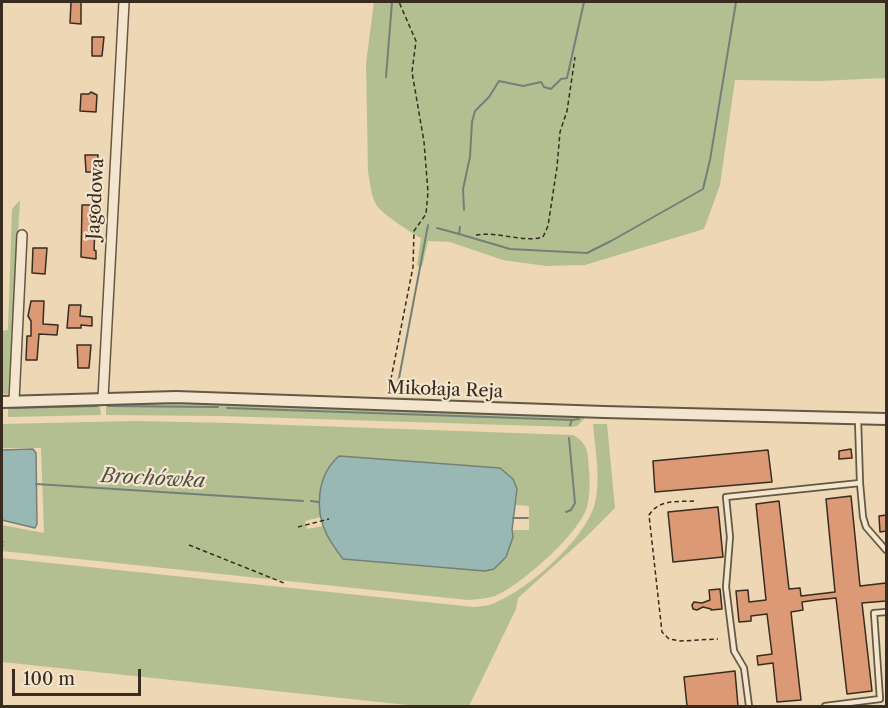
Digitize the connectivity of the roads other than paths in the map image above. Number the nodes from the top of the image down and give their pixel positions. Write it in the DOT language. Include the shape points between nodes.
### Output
graph roads {
  1 [pos="124,2"];
  2 [pos="22,235"];
  3 [pos="103,398"];
  4 [pos="14,401"];
  5 [pos="2,402"];
  6 [pos="858,418"];
  7 [pos="886,419"];
  8 [pos="860,483"];
  9 [pos="886,541"];
  10 [pos="878,542"];
  11 [pos="886,550"];
  12 [pos="886,612"];
  13 [pos="886,686"];
  14 [pos="879,687"];
  15 [pos="749,706"];
  16 [pos="825,706"];
  1 -- 3 [label="street, Jagodowa"];
  2 -- 4 [label="street"];
  3 -- 4 [label="street, Mikołaja Reja"];
  3 -- 6 [label="street, Mikołaja Reja"];
  4 -- 5 [label="street, Mikołaja Reja"];
  6 -- 7 [label="street, Mikołaja Reja"];
  6 -- 8 [label="lane"];
  8 -- 10 [label="lane" via="866,527"];
  8 -- 15 [label="lane" via="726,497 730,537 726,586 734,651 744,668"];
  9 -- 10 [label="lane"];
  10 -- 11 [label="lane"];
  12 -- 14 [label="lane" via="874,613"];
  13 -- 14 [label="lane"];
  14 -- 16 [label="lane" via="880,699"];
}
